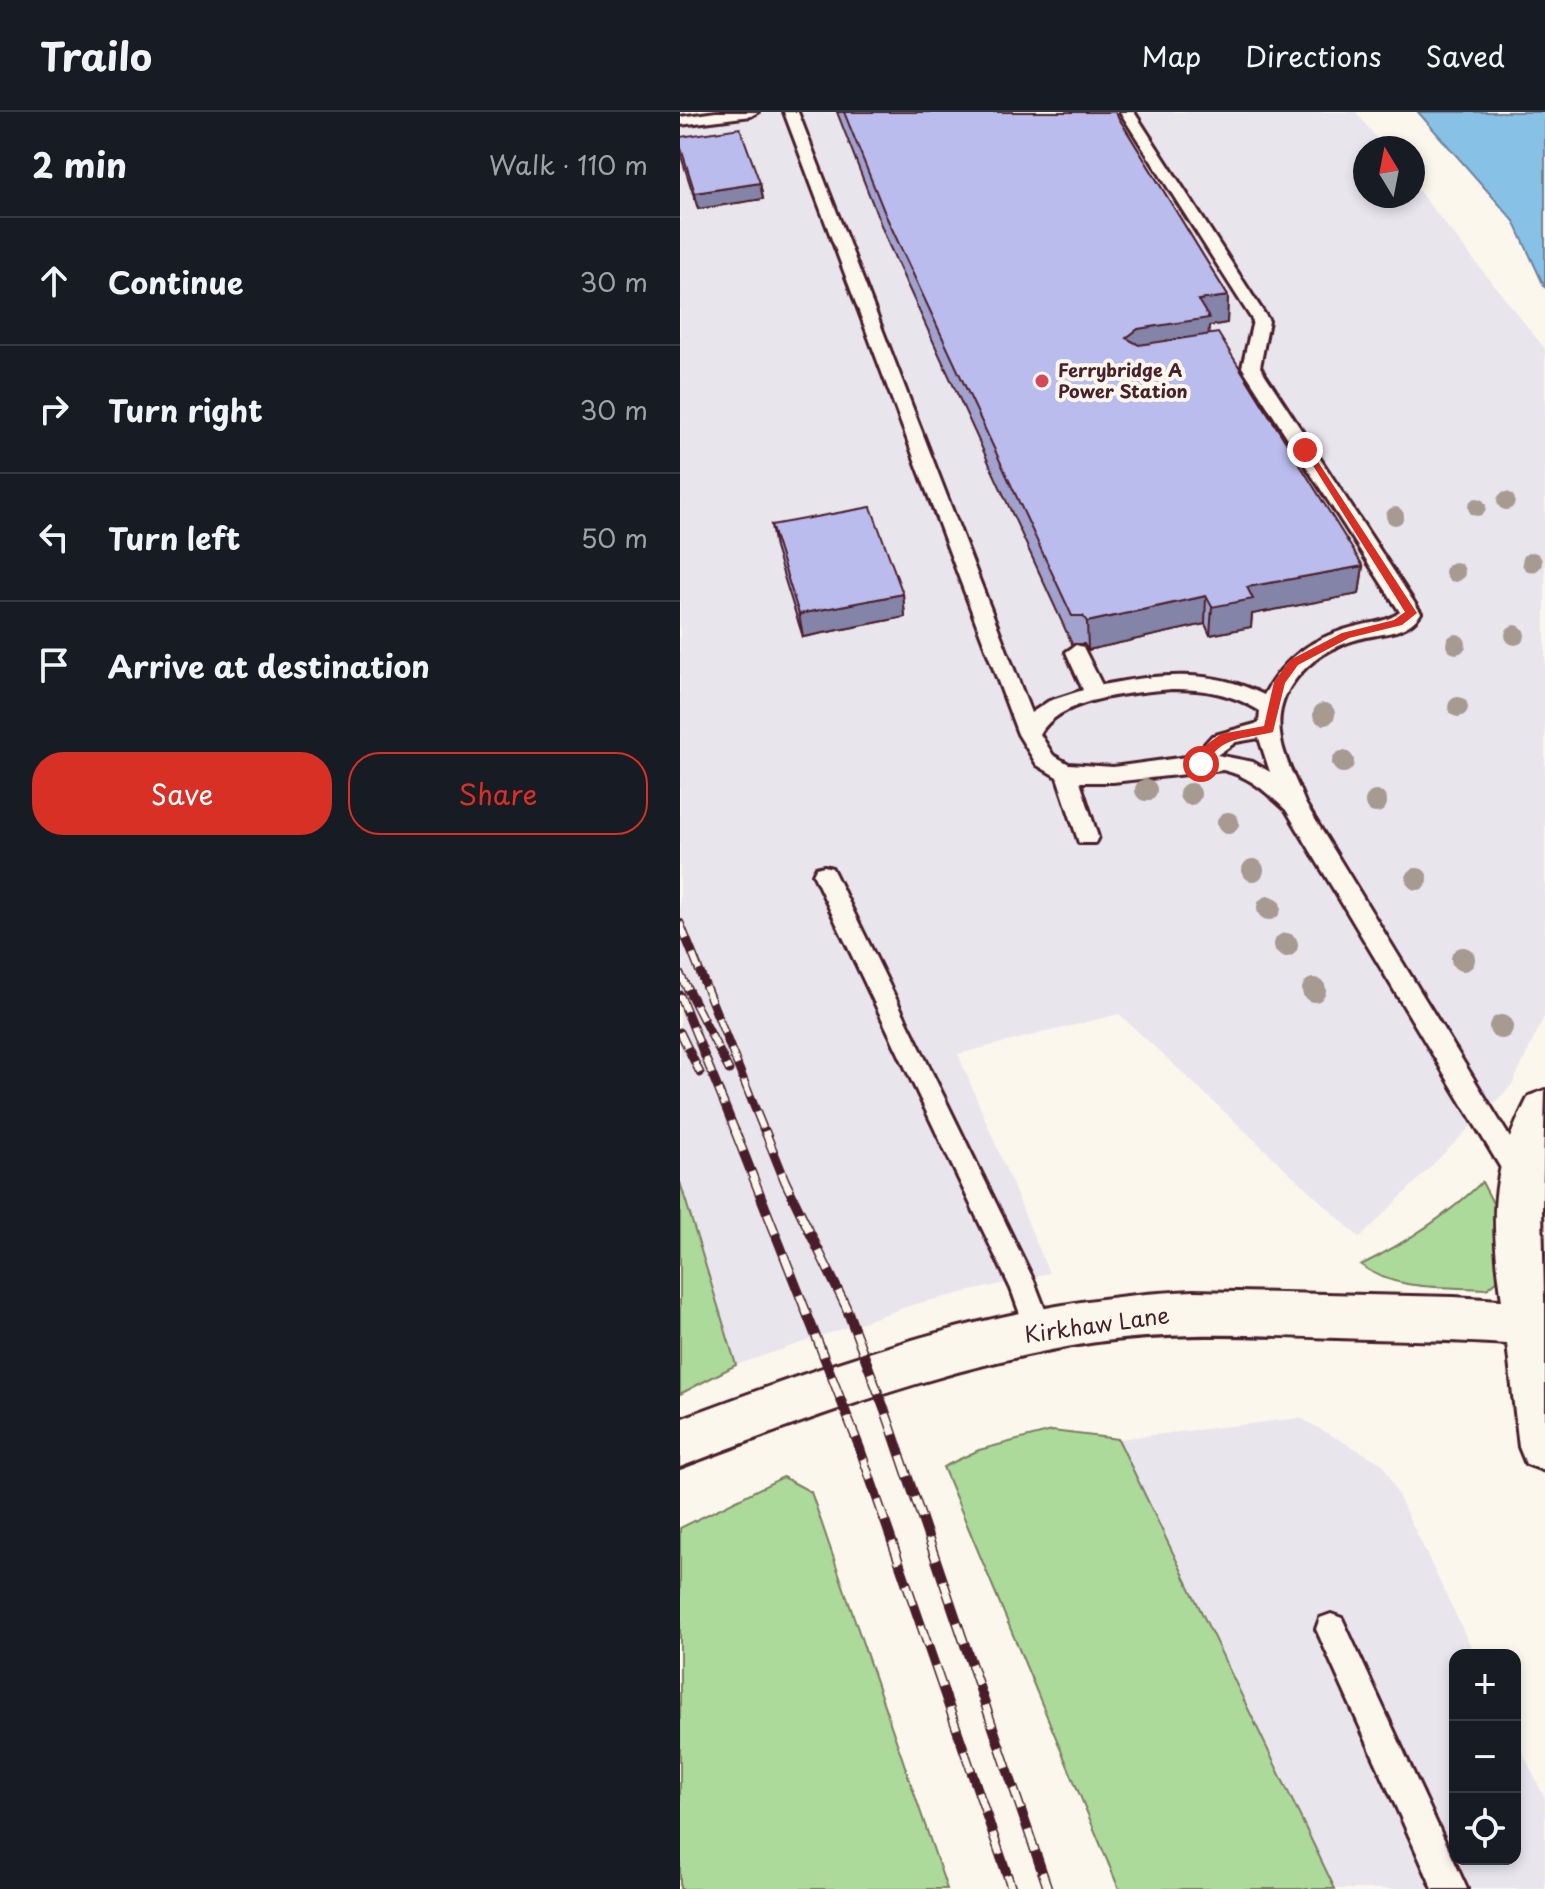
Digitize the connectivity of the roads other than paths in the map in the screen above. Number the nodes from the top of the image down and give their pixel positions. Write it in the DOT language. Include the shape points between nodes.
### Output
graph roads {
  1 [pos="751,112"];
  2 [pos="791,112"];
  3 [pos="1127,112"];
  4 [pos="680,121"];
  5 [pos="1233,352"];
  6 [pos="1253,356"];
  7 [pos="1076,652"];
  8 [pos="1096,695"];
  9 [pos="1270,719"];
  10 [pos="1029,734"];
  11 [pos="1201,764"];
  12 [pos="1066,771"];
  13 [pos="1294,804"];
  14 [pos="1087,837"];
  15 [pos="824,874"];
  16 [pos="1545,1109"];
  17 [pos="1520,1177"];
  18 [pos="1537,1324"];
  19 [pos="1039,1330"];
  20 [pos="680,1443"];
  21 [pos="1545,1447"];
  22 [pos="1331,1629"];
  23 [pos="1450,1889"];
  1 -- 4 [label="lane"];
  2 -- 10 [label="lane"];
  3 -- 6 [label="lane" via="1261,321"];
  5 -- 6 [label="lane"];
  6 -- 9 [label="lane" via="1251,367 1411,613 1398,623 1346,635 1294,663 1279,682"];
  7 -- 8 [label="lane"];
  8 -- 9 [label="lane" via="1163,682 1209,683 1249,694"];
  8 -- 10 [label="lane" via="1043,714"];
  9 -- 11 [label="lane" via="1225,737 1206,750"];
  9 -- 13 [label="lane"];
  10 -- 12 [label="lane" via="1046,761"];
  11 -- 12 [label="lane" via="1094,776"];
  11 -- 13 [label="lane" via="1245,767"];
  12 -- 14 [label="lane"];
  13 -- 17 [label="lane"];
  15 -- 19 [label="lane"];
  16 -- 17 [label="main road"];
  17 -- 18 [label="main road" via="1520,1237"];
  18 -- 19 [label="main road, Kirkhaw Lane" via="1227,1312 1154,1314"];
  18 -- 21 [label="main road"];
  19 -- 20 [label="main road, Kirkhaw Lane" via="901,1366"];
  22 -- 23 [label="lane"];
}
